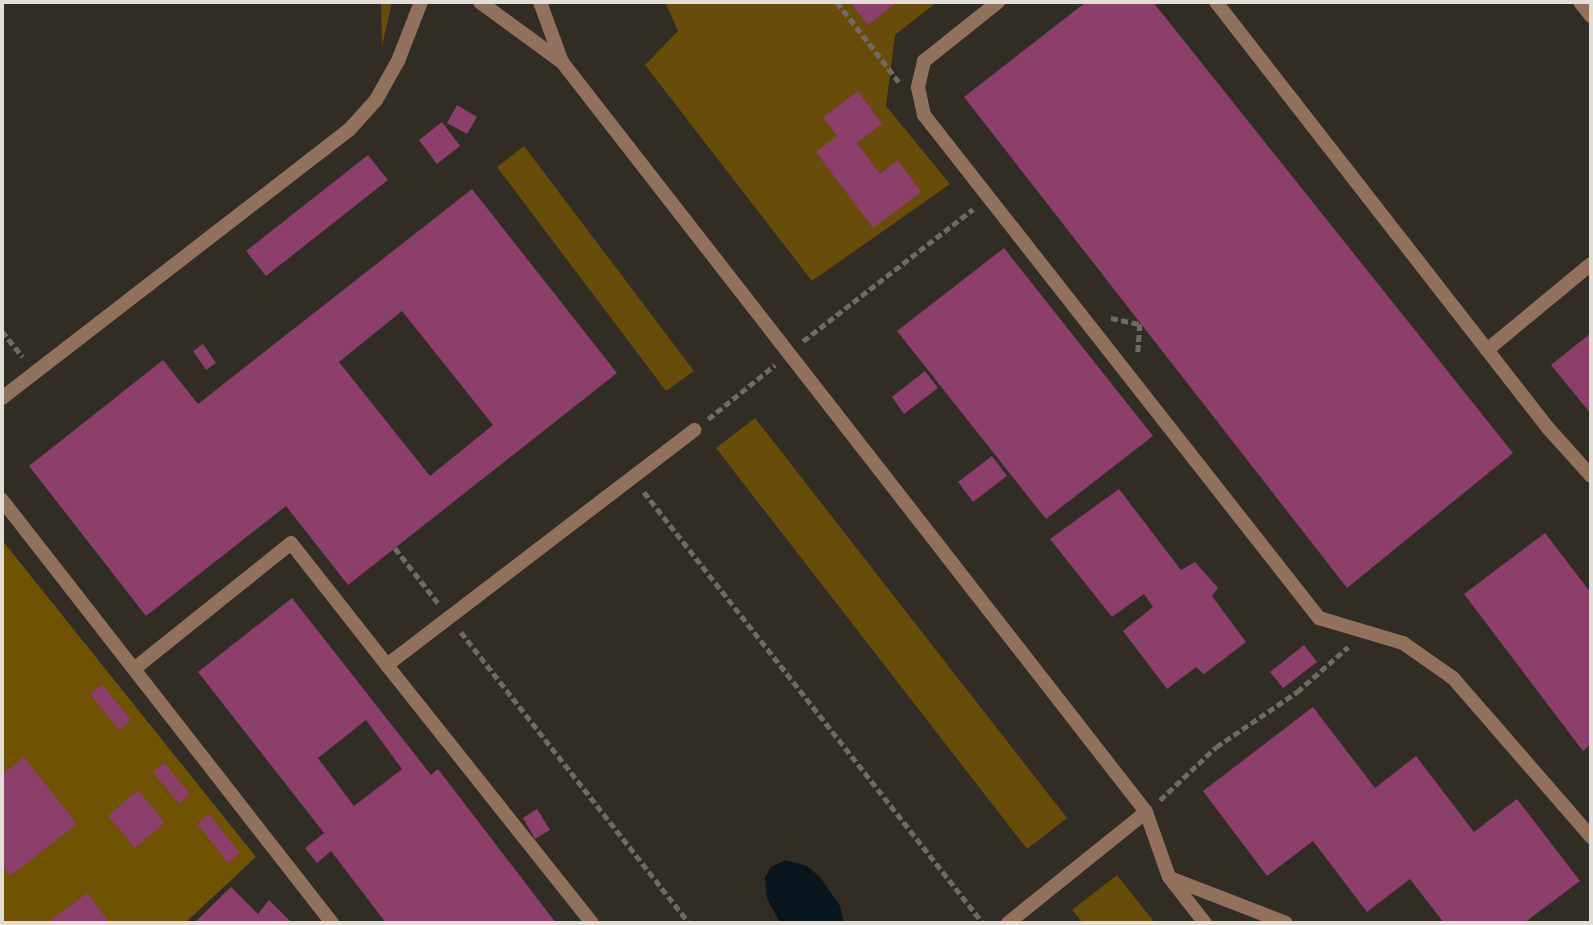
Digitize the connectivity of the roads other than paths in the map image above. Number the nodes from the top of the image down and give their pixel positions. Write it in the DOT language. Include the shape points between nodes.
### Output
graph roads {
  1 [pos="421,2"];
  2 [pos="480,2"];
  3 [pos="540,2"];
  4 [pos="998,2"];
  5 [pos="1216,2"];
  6 [pos="1580,2"];
  7 [pos="1591,16"];
  8 [pos="550,30"];
  9 [pos="535,44"];
  10 [pos="562,62"];
  11 [pos="1591,264"];
  12 [pos="1487,350"];
  13 [pos="2,398"];
  14 [pos="694,430"];
  15 [pos="1591,475"];
  16 [pos="2,500"];
  17 [pos="387,665"];
  18 [pos="134,669"];
  19 [pos="1146,813"];
  20 [pos="1591,836"];
  21 [pos="1169,877"];
  22 [pos="1265,918"];
  23 [pos="332,923"];
  24 [pos="592,923"];
  25 [pos="1008,923"];
  26 [pos="1205,923"];
  27 [pos="1286,923"];
  1 -- 13 [label="street" via="376,100 349,130"];
  2 -- 9 [label="street"];
  3 -- 8 [label="street"];
  4 -- 20 [label="street" via="923,61 918,87 924,115 1319,618 1404,643 1453,678"];
  5 -- 12 [label="street"];
  6 -- 7 [label="street"];
  8 -- 9 [label="street"];
  8 -- 10 [label="street"];
  9 -- 10 [label="street"];
  10 -- 19 [label="street"];
  11 -- 12 [label="street"];
  12 -- 15 [label="street"];
  14 -- 17 [label="street"];
  16 -- 18 [label="street"];
  17 -- 18 [label="street" via="290,543"];
  17 -- 24 [label="street"];
  18 -- 23 [label="street"];
  19 -- 21 [label="street"];
  19 -- 25 [label="street"];
  21 -- 22 [label="street"];
  21 -- 26 [label="street"];
  22 -- 27 [label="street"];
}
